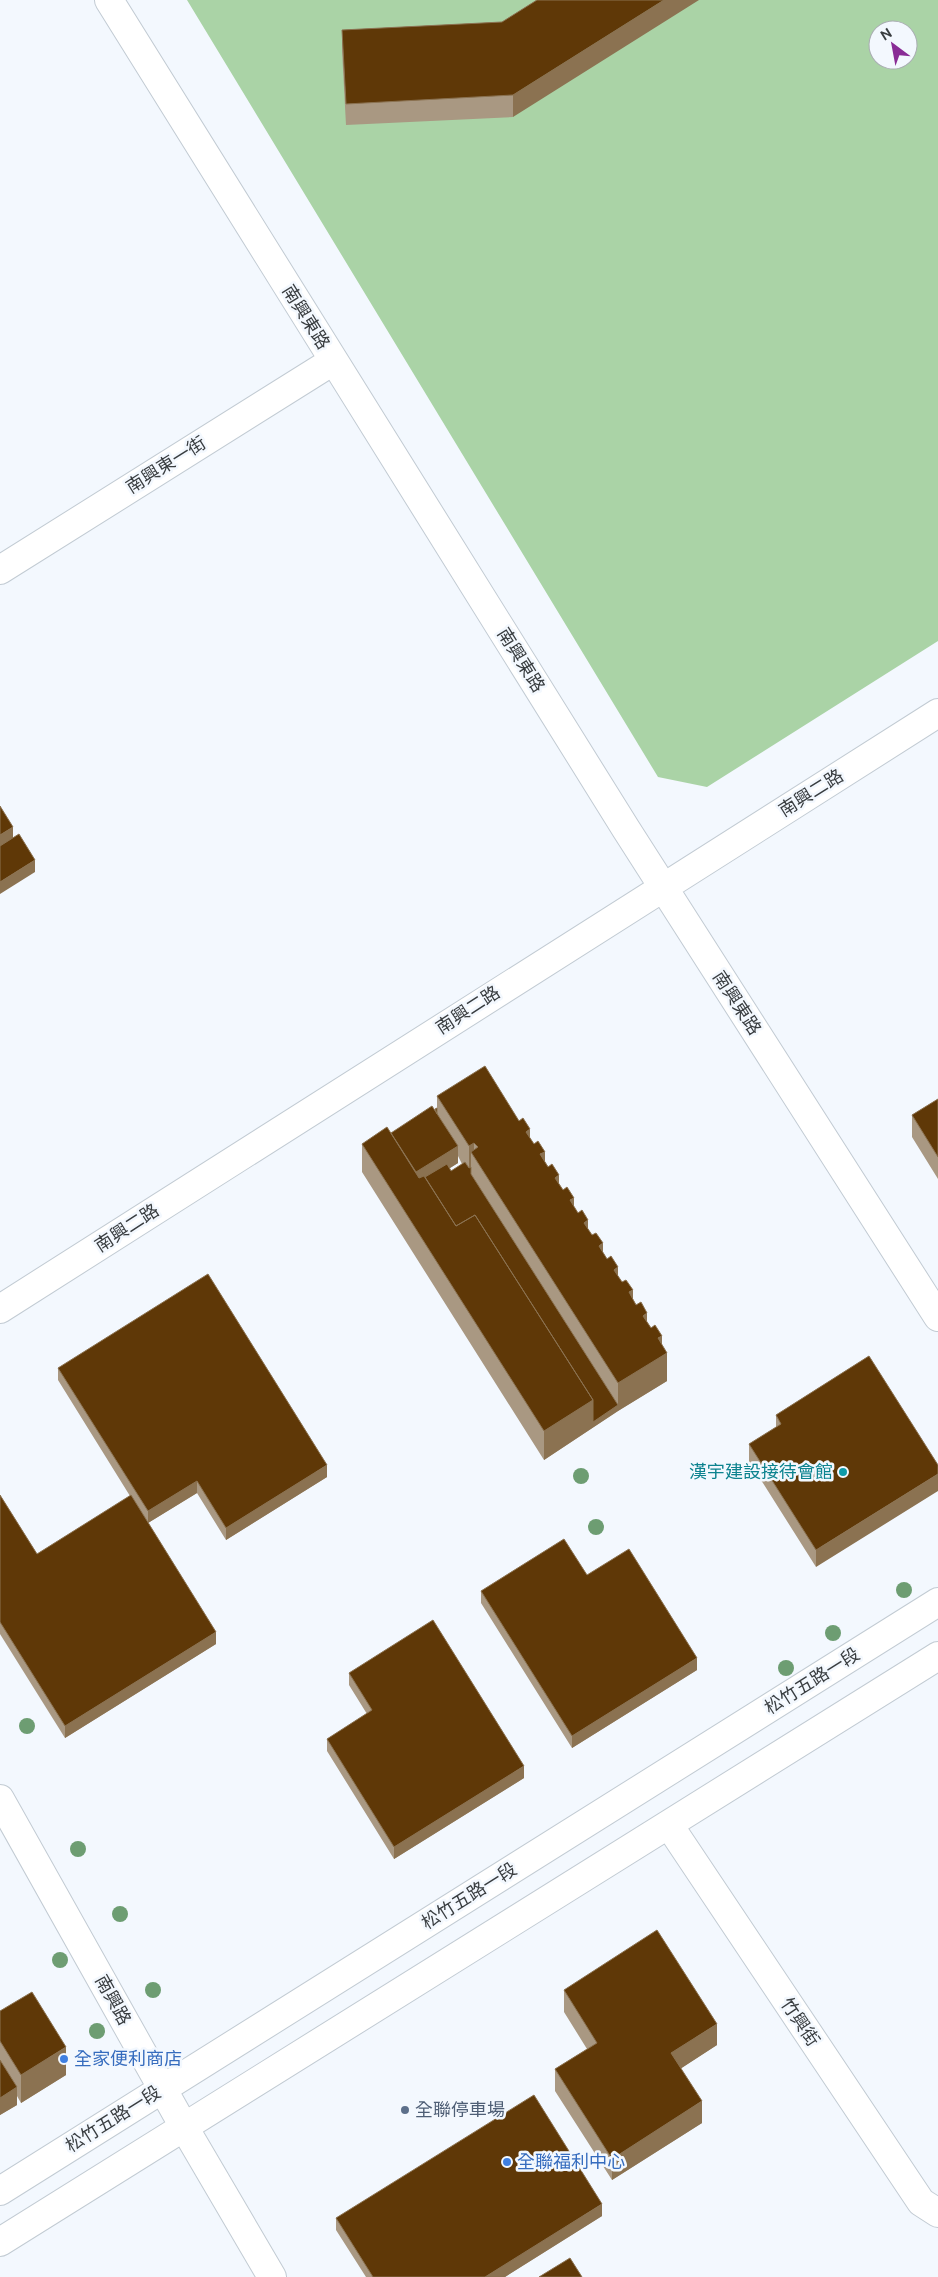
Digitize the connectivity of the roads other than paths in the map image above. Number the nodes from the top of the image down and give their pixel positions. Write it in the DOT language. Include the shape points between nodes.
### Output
graph roads {
  1 [pos="109,0"];
  2 [pos="333,361"];
  3 [pos="0,570"];
  4 [pos="938,713"];
  5 [pos="663,886"];
  6 [pos="0,1309"];
  7 [pos="938,1317"];
  8 [pos="938,1602"];
  9 [pos="938,1656"];
  10 [pos="0,1799"];
  11 [pos="669,1825"];
  12 [pos="162,2089"];
  13 [pos="184,2127"];
  14 [pos="0,2191"];
  15 [pos="938,2213"];
  16 [pos="0,2242"];
  17 [pos="272,2277"];
  1 -- 2 [label="street, 南興東路"];
  2 -- 3 [label="street, 南興東一街"];
  2 -- 5 [label="street, 南興東路"];
  4 -- 5 [label="street, 南興二路"];
  5 -- 6 [label="street, 南興二路"];
  5 -- 7 [label="street, 南興東路"];
  8 -- 12 [label="street, 松竹五路一段"];
  9 -- 11 [label="street"];
  10 -- 12 [label="street, 南興路"];
  11 -- 13 [label="street"];
  11 -- 15 [label="street, 竹興街" via="921,2202"];
  12 -- 13 [label="street, 南興路"];
  12 -- 14 [label="street, 松竹五路一段"];
  13 -- 16 [label="street"];
  13 -- 17 [label="street, 南興路"];
}
